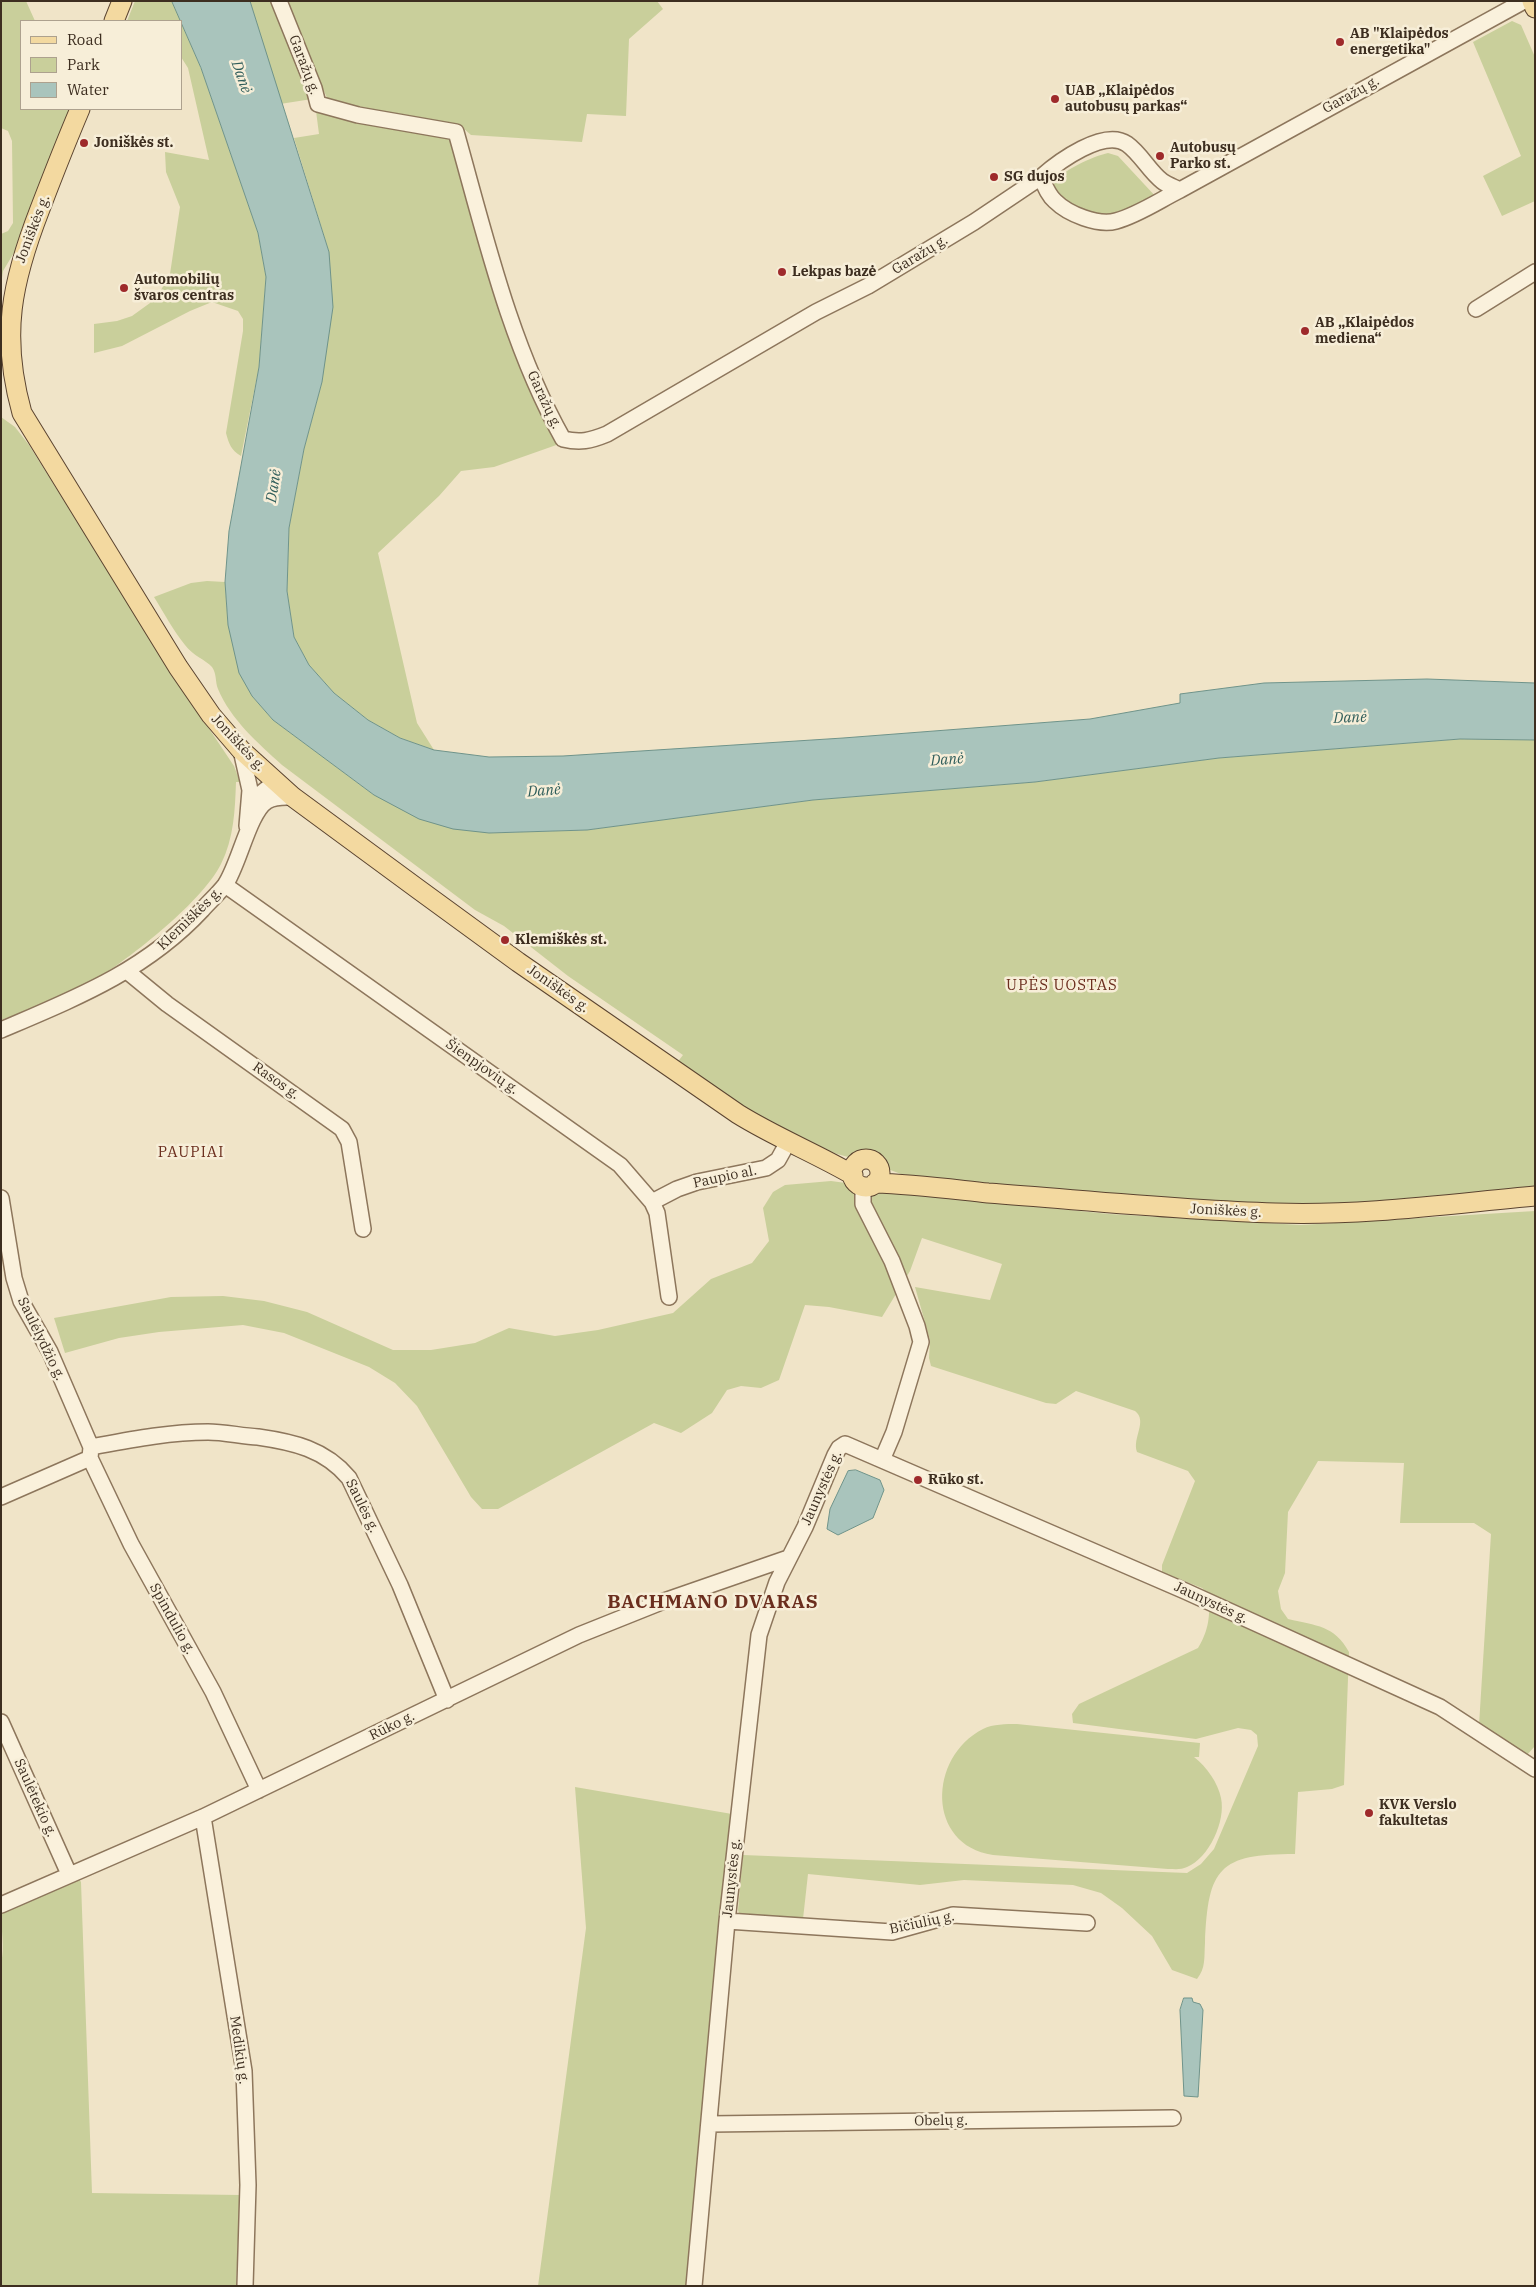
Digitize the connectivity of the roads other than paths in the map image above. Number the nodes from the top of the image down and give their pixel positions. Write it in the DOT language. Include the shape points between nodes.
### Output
graph roads {
  1 [pos="122,1"];
  2 [pos="278,1"];
  3 [pos="1524,1"];
  4 [pos="1532,1"];
  5 [pos="1535,8"];
  6 [pos="114,20"];
  7 [pos="80,110"];
  8 [pos="1042,177"];
  9 [pos="1180,190"];
  10 [pos="1535,272"];
  11 [pos="1476,308"];
  12 [pos="241,750"];
  13 [pos="275,782"];
  14 [pos="293,797"];
  15 [pos="266,801"];
  16 [pos="250,802"];
  17 [pos="245,838"];
  18 [pos="225,885"];
  19 [pos="128,972"];
  20 [pos="1,1030"];
  21 [pos="788,1142"];
  22 [pos="866,1175"];
  23 [pos="1535,1196"];
  24 [pos="1,1198"];
  25 [pos="652,1202"];
  26 [pos="363,1229"];
  27 [pos="669,1297"];
  28 [pos="90,1452"];
  29 [pos="882,1460"];
  30 [pos="1,1497"];
  31 [pos="788,1558"];
  32 [pos="447,1700"];
  33 [pos="1,1722"];
  34 [pos="1533,1762"];
  35 [pos="259,1790"];
  36 [pos="203,1817"];
  37 [pos="69,1874"];
  38 [pos="1,1905"];
  39 [pos="727,1921"];
  40 [pos="1087,1923"];
  41 [pos="1173,2118"];
  42 [pos="710,2124"];
  43 [pos="246,2286"];
  44 [pos="694,2286"];
  1 -- 6 [label="main road"];
  2 -- 8 [label="street, Garažų g." via="318,104 358,115 456,132 496,276 528,364 563,439 579,442 606,434 816,312 868,286"];
  3 -- 9 [label="street, Garažų g."];
  4 -- 5 [label="main road"];
  7 -- 12 [label="main road, Joniškės g." via="12,288 6,347 15,395 22,412 178,667 211,715"];
  8 -- 9 [label="street, Garažų g." via="1056,202 1082,217 1108,223"];
  8 -- 9 [label="street, Garažų g." via="1094,142 1112,139 1126,143 1162,181"];
  10 -- 11 [label="street"];
  12 -- 13 [label="main road, Joniškės g."];
  12 -- 16 [label="street, Klemiškės g."];
  13 -- 14 [label="main road, Joniškės g."];
  13 -- 15 [label="street, Klemiškės g."];
  13 -- 16 [label="street"];
  14 -- 15 [label="street" via="275,797"];
  14 -- 21 [label="main road, Joniškės g." via="549,983 738,1114"];
  15 -- 17 [label="street, Klemiškės g."];
  16 -- 17 [label="street, Klemiškės g."];
  17 -- 18 [label="street, Klemiškės g."];
  18 -- 19 [label="street, Klemiškės g." via="188,924"];
  18 -- 25 [label="street, Šienpjovių g." via="620,1164"];
  19 -- 20 [label="street, Klemiškės g."];
  19 -- 26 [label="street, Rasos g." via="167,1004 342,1129 349,1142"];
  21 -- 22 [label="main road, Joniškės g."];
  21 -- 25 [label="street, Paupio al." via="778,1160 766,1168 697,1182"];
  22 -- 23 [label="main road, Joniškės g." via="979,1192 1170,1208 1301,1214 1363,1212"];
  22 -- 29 [label="street" via="864,1204 892,1261 921,1342 894,1432"];
  24 -- 28 [label="street, Saulėlydžio g." via="21,1301 50,1352"];
  25 -- 27 [label="street, Šienpjovių g." via="657,1213"];
  28 -- 30 [label="street, Saulės g."];
  28 -- 32 [label="street, Saulės g." via="155,1436 210,1432 298,1444 332,1460 349,1478 400,1585"];
  28 -- 35 [label="street, Spindulio g." via="136,1552 234,1733"];
  29 -- 31 [label="street, Jaunystės g." via="845,1444 839,1448"];
  29 -- 34 [label="street, Jaunystės g." via="1185,1591 1440,1707"];
  31 -- 32 [label="street, Rūko g." via="664,1601 579,1635"];
  31 -- 39 [label="street, Jaunystės g." via="759,1634"];
  32 -- 35 [label="street, Rūko g."];
  33 -- 37 [label="street, Saulėtekio g."];
  35 -- 36 [label="street, Rūko g."];
  36 -- 37 [label="street, Rūko g."];
  36 -- 43 [label="street, Medikių g." via="244,2071 248,2185"];
  37 -- 38 [label="street, Rūko g."];
  39 -- 40 [label="street, Bičiulių g." via="892,1932 953,1914"];
  39 -- 42 [label="street, Jaunystės g."];
  41 -- 42 [label="street, Obelų g."];
  42 -- 44 [label="street, Jaunystės g."];
}
